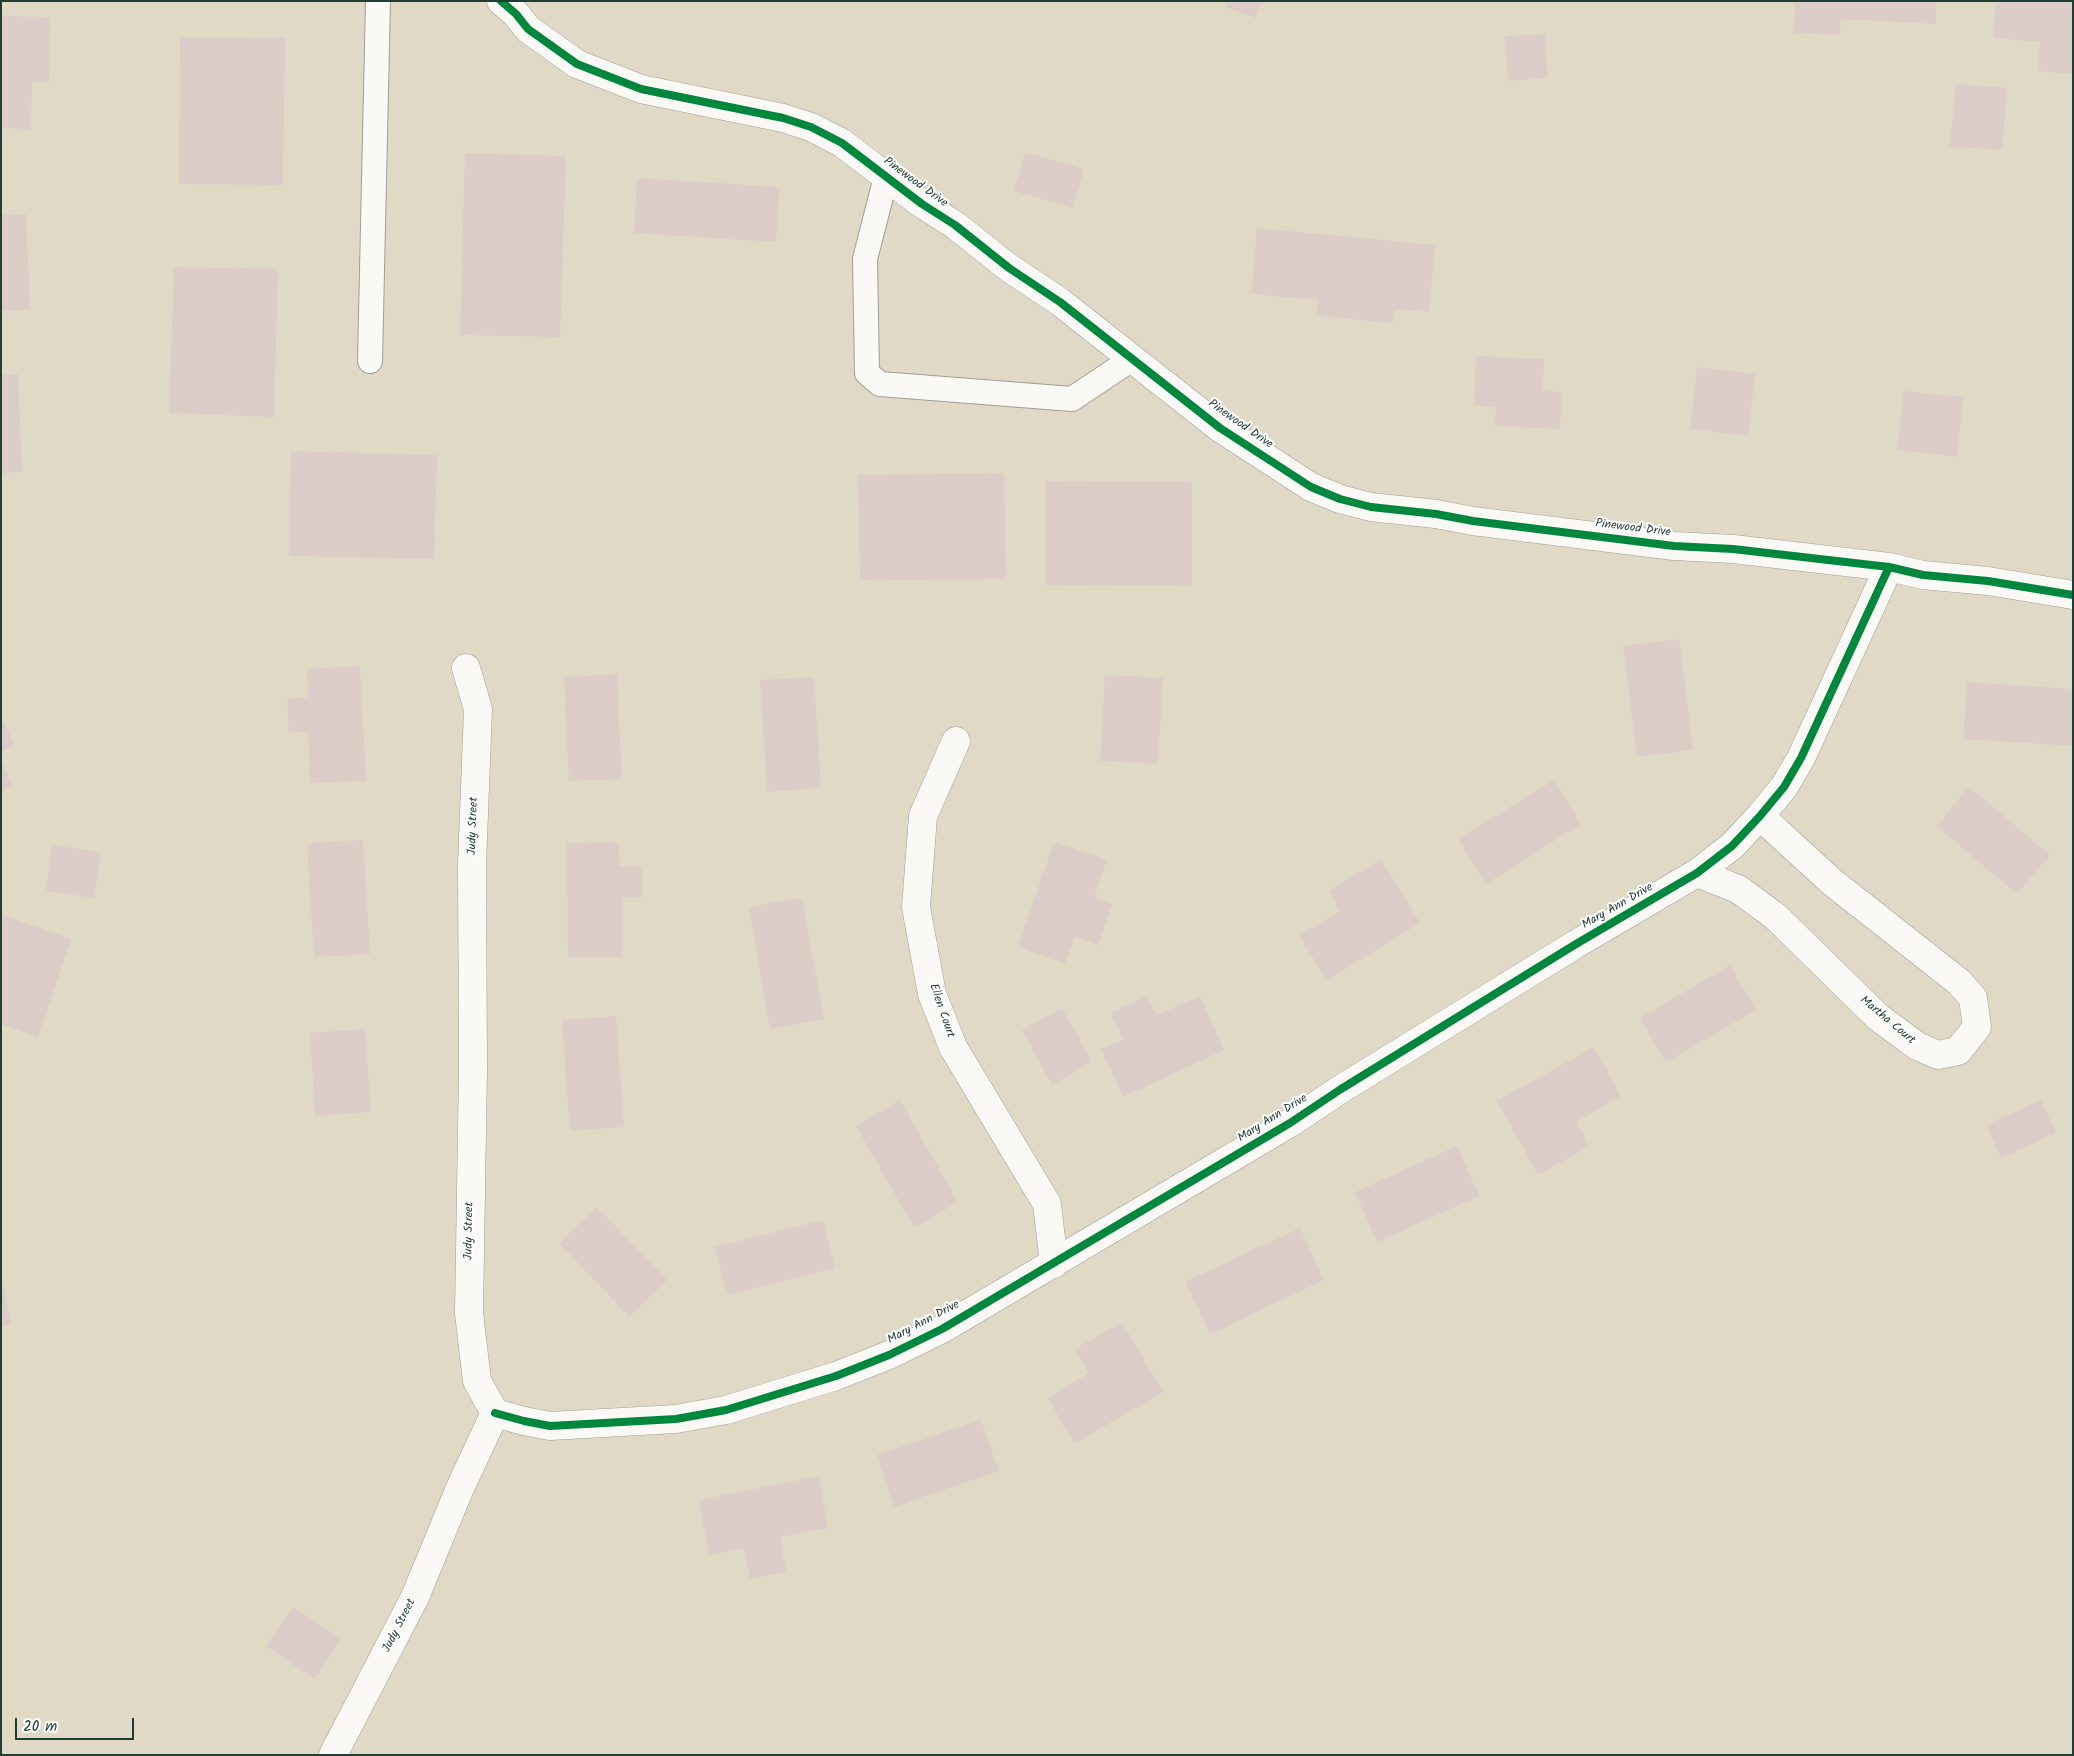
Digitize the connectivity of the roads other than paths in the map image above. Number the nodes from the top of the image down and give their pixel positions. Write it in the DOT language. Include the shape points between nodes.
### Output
graph roads {
  1 [pos="378,1"];
  2 [pos="501,1"];
  3 [pos="886,177"];
  4 [pos="1132,359"];
  5 [pos="370,361"];
  6 [pos="1889,567"];
  7 [pos="2073,595"];
  8 [pos="466,668"];
  9 [pos="956,740"];
  10 [pos="1760,816"];
  11 [pos="1697,873"];
  12 [pos="1054,1264"];
  13 [pos="494,1412"];
  14 [pos="333,1755"];
  1 -- 5 [label="lane"];
  2 -- 3 [label="street, Pinewood Drive" via="528,29 577,64 641,89 812,127 842,143"];
  3 -- 4 [label="street, Pinewood Drive" via="1060,302"];
  3 -- 4 [label="lane" via="865,259 867,373 880,384 1072,399"];
  4 -- 6 [label="street, Pinewood Drive" via="1220,428 1311,487 1340,499 1371,507 1483,523"];
  6 -- 7 [label="street, Pinewood Drive" via="1923,575"];
  6 -- 10 [label="street, Mary Ann Drive" via="1801,758 1784,787"];
  8 -- 13 [label="street, Judy Street" via="478,709 472,865 469,1313 477,1381"];
  9 -- 12 [label="street, Ellen Court" via="923,816 916,907 932,994 953,1047 1047,1204"];
  10 -- 11 [label="street, Mary Ann Drive" via="1732,846"];
  10 -- 11 [label="street, Martha Court" via="1832,882 1960,982 1973,998 1977,1027 1958,1051 1938,1055 1916,1046 1878,1017 1776,917 1738,889"];
  11 -- 12 [label="street, Mary Ann Drive" via="1340,1089 1290,1124"];
  12 -- 13 [label="street, Mary Ann Drive" via="942,1329 889,1355 836,1376 726,1410 676,1419 550,1426"];
  13 -- 14 [label="street, Judy Street" via="415,1597"];
}
